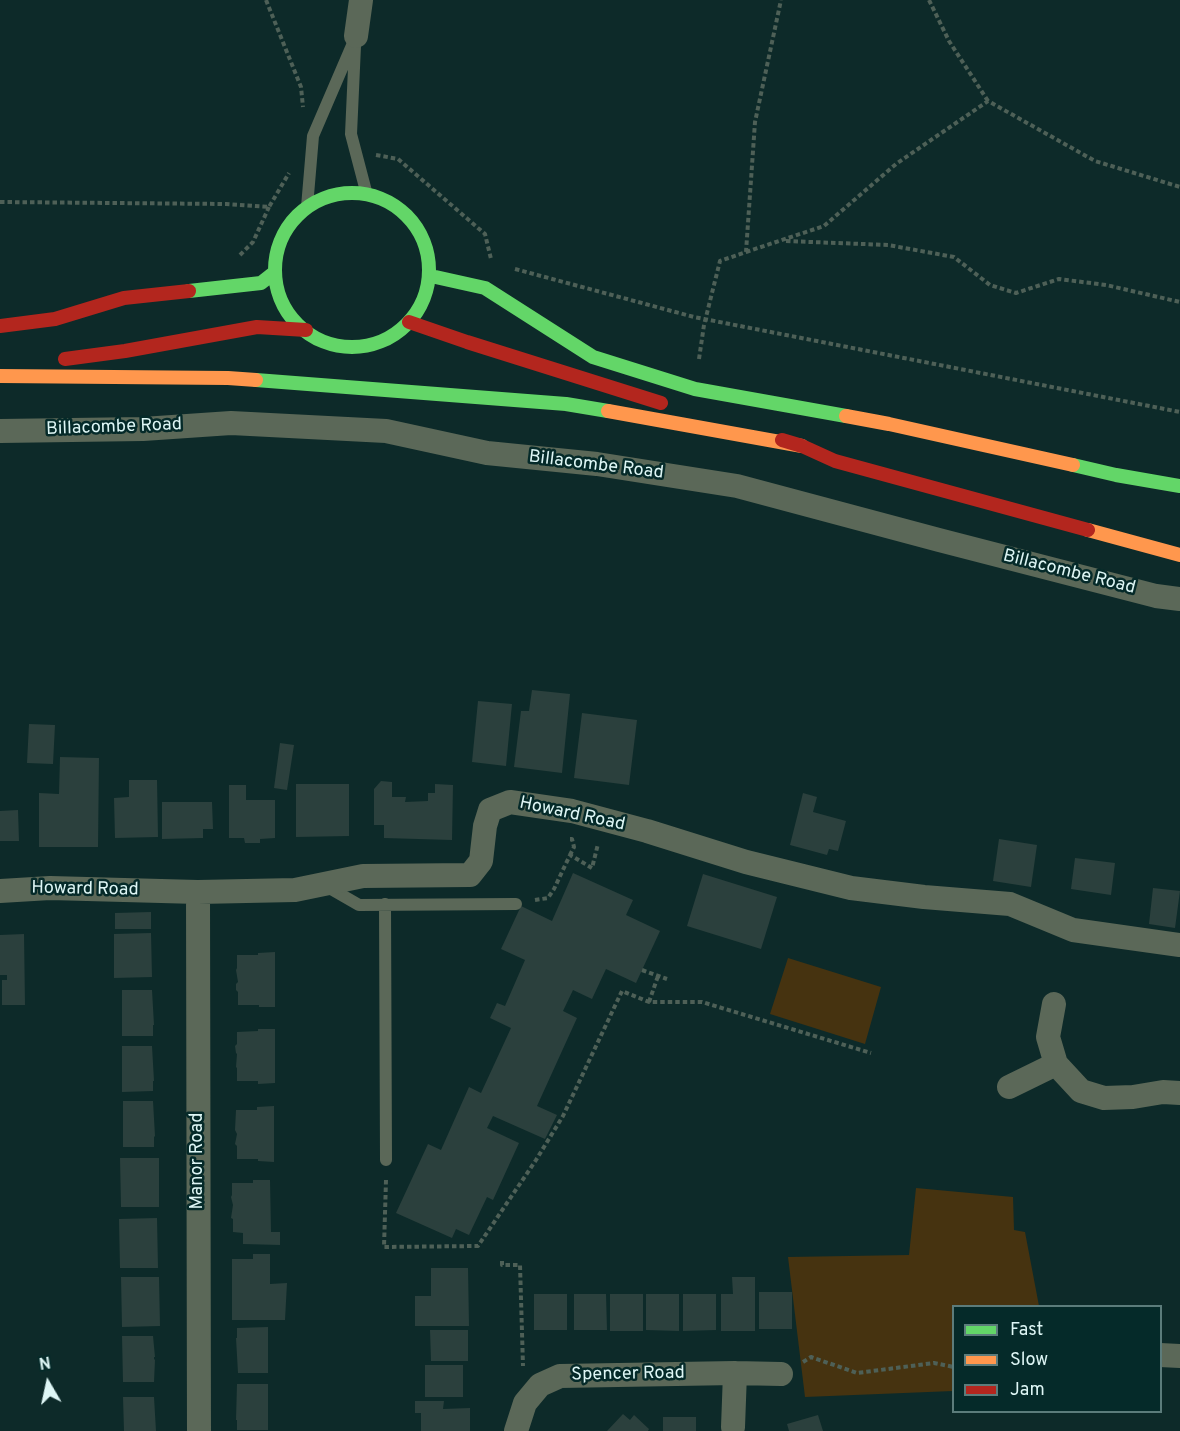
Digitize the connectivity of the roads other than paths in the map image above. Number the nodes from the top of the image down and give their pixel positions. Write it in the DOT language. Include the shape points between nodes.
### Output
graph roads {
  1 [pos="361,0"];
  2 [pos="356,36"];
  3 [pos="367,195"];
  4 [pos="307,207"];
  5 [pos="275,272"];
  6 [pos="431,276"];
  7 [pos="409,322"];
  8 [pos="0,327"];
  9 [pos="306,330"];
  10 [pos="0,369"];
  11 [pos="0,376"];
  12 [pos="669,405"];
  13 [pos="691,412"];
  14 [pos="0,431"];
  15 [pos="802,446"];
  16 [pos="1116,475"];
  17 [pos="1180,486"];
  18 [pos="1180,500"];
  19 [pos="1180,555"];
  20 [pos="1180,599"];
  21 [pos="322,884"];
  22 [pos="0,891"];
  23 [pos="198,892"];
  24 [pos="386,904"];
  25 [pos="516,904"];
  26 [pos="1180,945"];
  27 [pos="1054,1004"];
  28 [pos="1056,1064"];
  29 [pos="1009,1088"];
  30 [pos="1180,1093"];
  31 [pos="386,1160"];
  32 [pos="1162,1355"];
  33 [pos="1180,1356"];
  34 [pos="735,1373"];
  35 [pos="782,1374"];
  36 [pos="733,1427"];
  37 [pos="199,1431"];
  38 [pos="516,1431"];
  1 -- 2 [label="street"];
  2 -- 3 [label="lane" via="351,134"];
  2 -- 4 [label="lane" via="313,136"];
  3 -- 4 [label="main road" via="354,192 329,196"];
  3 -- 6 [label="main road" via="400,209 417,228 427,250"];
  4 -- 5 [label="main road" via="289,225 278,247"];
  5 -- 8 [label="main road" via="261,283 123,298 55,319"];
  5 -- 9 [label="main road" via="280,298 294,320"];
  6 -- 7 [label="main road" via="423,300"];
  6 -- 16 [label="main road" via="485,288 593,357 695,389 889,424"];
  7 -- 9 [label="main road" via="388,338 364,346 338,346"];
  7 -- 12 [label="main road"];
  9 -- 10 [label="main road" via="257,327"];
  11 -- 15 [label="main road" via="228,378 566,404"];
  13 -- 15 [label="main road"];
  14 -- 20 [label="street, Billacombe Road" via="231,423 386,431 487,453 597,464 737,486 1156,596"];
  15 -- 19 [label="main road" via="835,460"];
  16 -- 17 [label="main road"];
  16 -- 18 [label="main road"];
  21 -- 23 [label="street, Howard Road" via="295,890"];
  21 -- 24 [label="lane" via="360,905"];
  21 -- 26 [label="street, Howard Road" via="363,876 470,875 481,861 490,810 510,802 572,811 851,888 1010,904 1073,930"];
  22 -- 23 [label="street, Howard Road" via="50,888"];
  23 -- 37 [label="street, Manor Road"];
  24 -- 25 [label="lane"];
  24 -- 31 [label="lane"];
  27 -- 28 [label="street" via="1048,1037"];
  28 -- 29 [label="street"];
  28 -- 30 [label="street" via="1081,1091 1104,1098"];
  32 -- 33 [label="street"];
  34 -- 35 [label="street, Spencer Road"];
  34 -- 36 [label="street"];
  34 -- 38 [label="street, Spencer Road" via="560,1376 540,1386 525,1403"];
}
